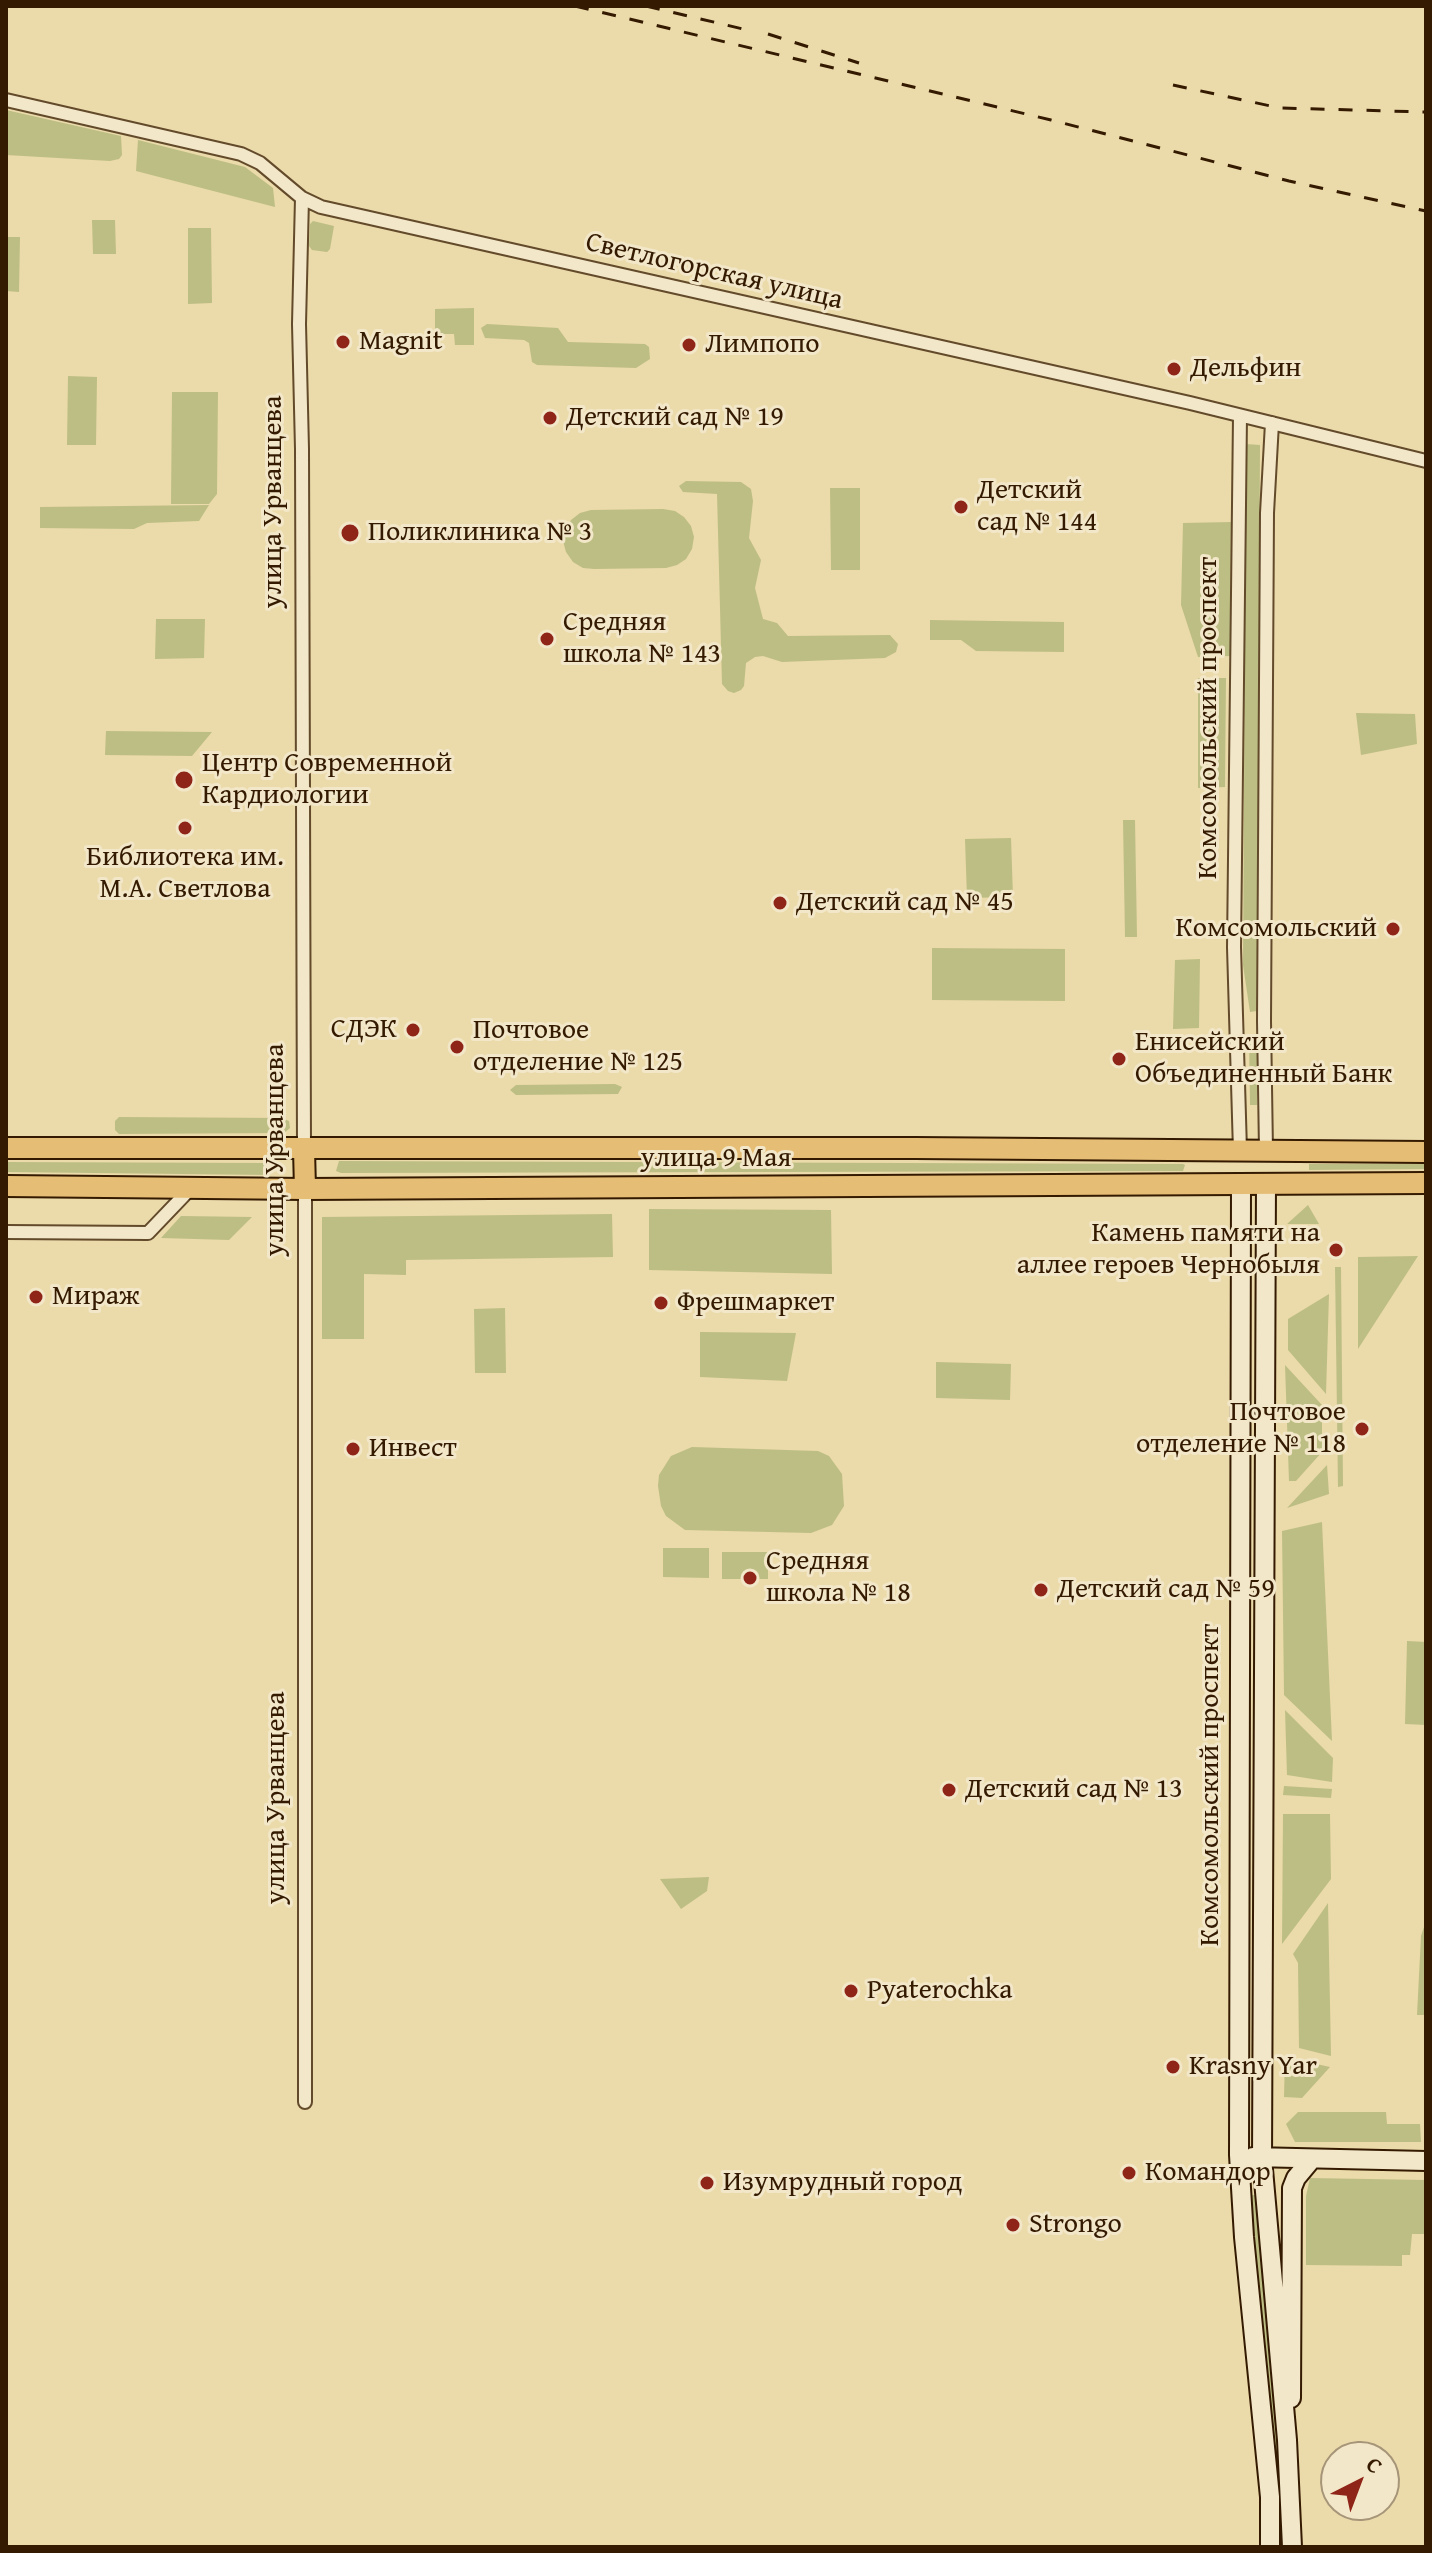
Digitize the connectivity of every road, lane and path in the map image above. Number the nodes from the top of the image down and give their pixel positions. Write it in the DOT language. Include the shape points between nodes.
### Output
graph roads {
  1 [pos="6,100"];
  2 [pos="302,198"];
  3 [pos="1240,416"];
  4 [pos="1272,423"];
  5 [pos="1426,461"];
  6 [pos="1237,1021"];
  7 [pos="1264,1021"];
  8 [pos="6,1148"];
  9 [pos="304,1149"];
  10 [pos="1240,1151"];
  11 [pos="1266,1151"];
  12 [pos="1426,1152"];
  13 [pos="1266,1183"];
  14 [pos="1426,1183"];
  15 [pos="1241,1185"];
  16 [pos="6,1186"];
  17 [pos="191,1188"];
  18 [pos="305,1189"];
  19 [pos="6,1232"];
  20 [pos="1239,1746"];
  21 [pos="1263,1746"];
  22 [pos="305,2102"];
  23 [pos="1239,2155"];
  24 [pos="1262,2158"];
  25 [pos="1311,2160"];
  26 [pos="1426,2161"];
  27 [pos="1287,2440"];
  28 [pos="1270,2547"];
  29 [pos="1292,2547"];
  1 -- 2 [label="street, Светлогорская улица" via="241,154"];
  2 -- 3 [label="street, Светлогорская улица" via="332,210"];
  2 -- 9 [label="street, улица Урванцева"];
  3 -- 4 [label="street, Светлогорская улица"];
  3 -- 6 [label="street, Комсомольский проспект"];
  4 -- 5 [label="street, Светлогорская улица"];
  4 -- 7 [label="street, Комсомольский проспект"];
  6 -- 7 [label="street"];
  6 -- 10 [label="street, Комсомольский проспект"];
  7 -- 11 [label="street, Комсомольский проспект"];
  8 -- 9 [label="main road, улица 9 Мая"];
  9 -- 10 [label="main road, улица 9 Мая"];
  9 -- 18 [label="main road, улица Урванцева"];
  10 -- 11 [label="main road, улица 9 Мая"];
  10 -- 15 [label="main road, Комсомольский проспект"];
  11 -- 12 [label="main road, улица 9 Мая"];
  11 -- 13 [label="main road, Комсомольский проспект"];
  13 -- 14 [label="main road, улица 9 Мая"];
  13 -- 15 [label="main road, улица 9 Мая"];
  13 -- 21 [label="main road, Комсомольский проспект"];
  15 -- 18 [label="main road, улица 9 Мая"];
  15 -- 20 [label="main road, Комсомольский проспект"];
  16 -- 17 [label="main road, улица 9 Мая"];
  17 -- 18 [label="main road, улица 9 Мая"];
  17 -- 19 [label="street" via="148,1233"];
  18 -- 22 [label="street, улица Урванцева"];
  20 -- 21 [label="main road"];
  20 -- 23 [label="main road, Комсомольский проспект"];
  21 -- 24 [label="main road, Комсомольский проспект"];
  23 -- 24 [label="main road"];
  23 -- 28 [label="main road, Комсомольский проспект"];
  24 -- 25 [label="main road"];
  24 -- 27 [label="main road, Комсомольский проспект"];
  25 -- 26 [label="main road"];
  25 -- 27 [label="main road" via="1292,2188 1293,2379"];
  27 -- 29 [label="main road, Комсомольский проспект"];
}
